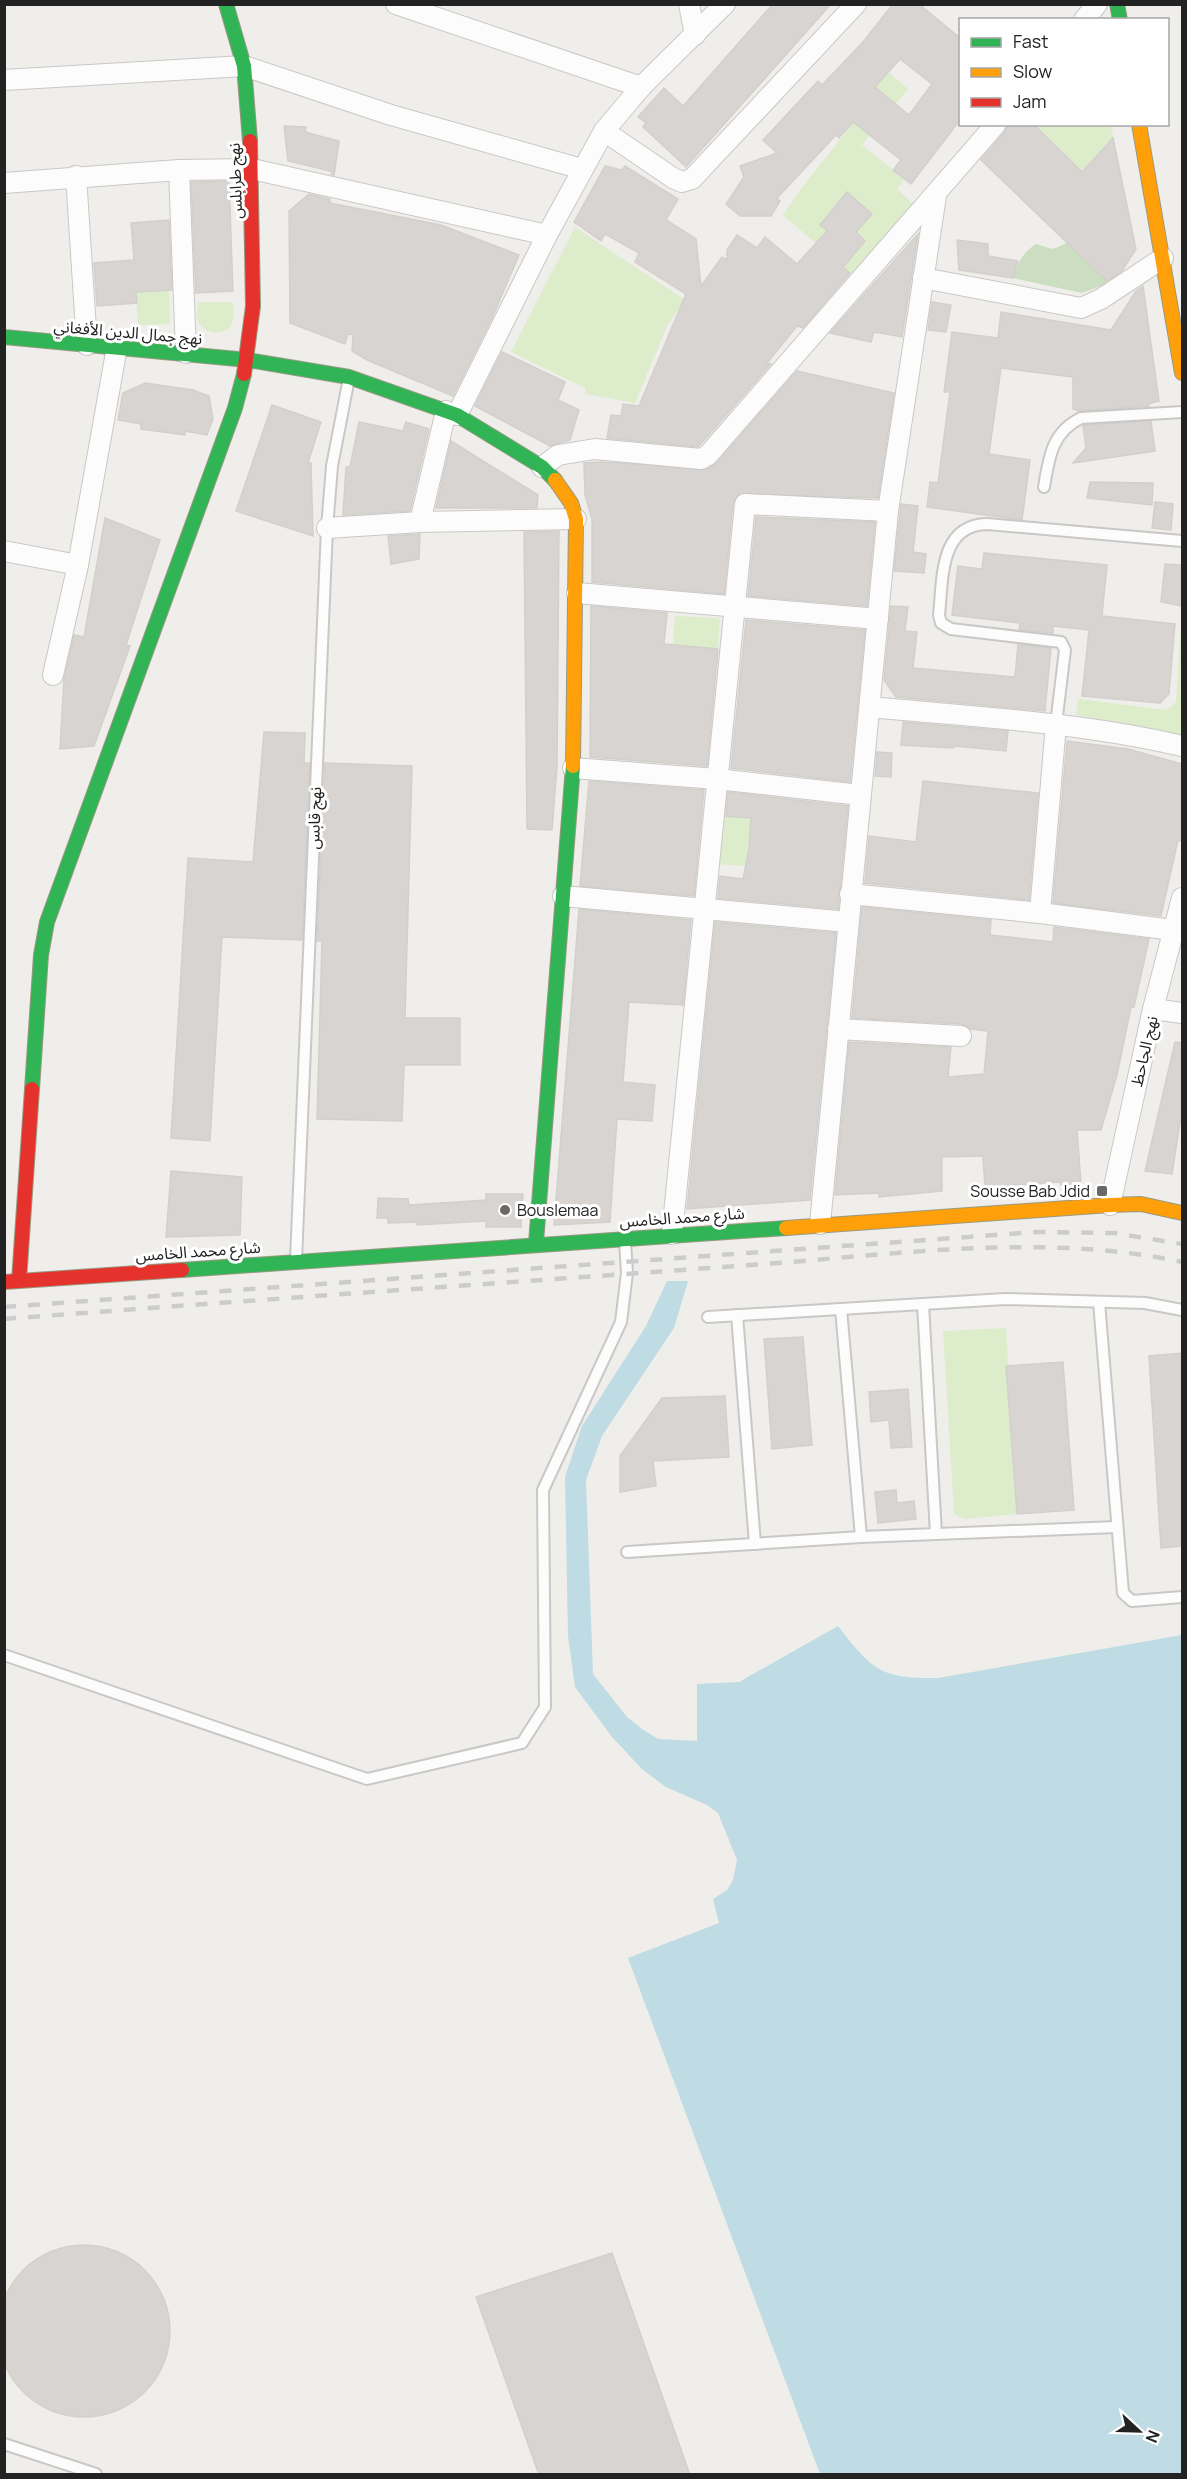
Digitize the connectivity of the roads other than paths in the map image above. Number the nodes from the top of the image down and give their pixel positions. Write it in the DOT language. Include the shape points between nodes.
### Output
graph roads {
  1 [pos="226,4"];
  2 [pos="396,4"];
  3 [pos="689,4"];
  4 [pos="725,4"];
  5 [pos="856,4"];
  6 [pos="1097,4"];
  7 [pos="1086,18"];
  8 [pos="695,35"];
  9 [pos="244,66"];
  10 [pos="4,80"];
  11 [pos="641,87"];
  12 [pos="994,126"];
  13 [pos="1139,126"];
  14 [pos="604,131"];
  15 [pos="252,169"];
  16 [pos="582,169"];
  17 [pos="179,170"];
  18 [pos="76,176"];
  19 [pos="4,183"];
  20 [pos="936,196"];
  21 [pos="547,235"];
  22 [pos="1163,258"];
  23 [pos="923,278"];
  24 [pos="4,337"];
  25 [pos="87,345"];
  26 [pos="117,347"];
  27 [pos="186,353"];
  28 [pos="248,360"];
  29 [pos="1182,373"];
  30 [pos="349,377"];
  31 [pos="1182,412"];
  32 [pos="451,413"];
  33 [pos="542,467"];
  34 [pos="1044,487"];
  35 [pos="888,511"];
  36 [pos="576,519"];
  37 [pos="420,522"];
  38 [pos="327,528"];
  39 [pos="1182,541"];
  40 [pos="4,551"];
  41 [pos="78,565"];
  42 [pos="576,592"];
  43 [pos="734,606"];
  44 [pos="878,619"];
  45 [pos="53,675"];
  46 [pos="870,707"];
  47 [pos="1056,724"];
  48 [pos="1182,746"];
  49 [pos="573,768"];
  50 [pos="717,779"];
  51 [pos="860,795"];
  52 [pos="850,894"];
  53 [pos="563,896"];
  54 [pos="1182,898"];
  55 [pos="704,910"];
  56 [pos="1040,913"];
  57 [pos="848,922"];
  58 [pos="1173,930"];
  59 [pos="1153,1008"];
  60 [pos="1182,1013"];
  61 [pos="838,1029"];
  62 [pos="961,1036"];
  63 [pos="1182,1201"];
  64 [pos="1141,1204"];
  65 [pos="1110,1205"];
  66 [pos="1182,1213"];
  67 [pos="820,1224"];
  68 [pos="672,1234"];
  69 [pos="625,1237"];
  70 [pos="536,1243"];
  71 [pos="296,1261"];
  72 [pos="4,1281"];
  73 [pos="19,1281"];
  74 [pos="1099,1302"];
  75 [pos="923,1304"];
  76 [pos="841,1309"];
  77 [pos="1182,1310"];
  78 [pos="737,1315"];
  79 [pos="708,1317"];
  80 [pos="1117,1527"];
  81 [pos="936,1534"];
  82 [pos="861,1537"];
  83 [pos="755,1544"];
  84 [pos="627,1551"];
  85 [pos="1182,1597"];
  86 [pos="4,1655"];
  87 [pos="4,2444"];
  88 [pos="96,2475"];
  1 -- 9 [label="street, نهج طرابلس"];
  2 -- 11 [label="street"];
  3 -- 8 [label="street"];
  4 -- 8 [label="street"];
  5 -- 14 [label="street" via="692,179 677,181"];
  6 -- 7 [label="street"];
  8 -- 11 [label="street"];
  9 -- 10 [label="street"];
  9 -- 15 [label="street, نهج طرابلس"];
  9 -- 16 [label="street" via="391,115"];
  11 -- 14 [label="street"];
  12 -- 20 [label="street"];
  13 -- 22 [label="street"];
  14 -- 16 [label="street"];
  15 -- 17 [label="street"];
  15 -- 21 [label="street"];
  15 -- 28 [label="street, نهج طرابلس" via="253,306"];
  16 -- 21 [label="street"];
  17 -- 18 [label="street"];
  17 -- 27 [label="street"];
  18 -- 19 [label="street"];
  18 -- 25 [label="street"];
  20 -- 23 [label="street"];
  20 -- 33 [label="street" via="708,455 701,459 595,449 558,455"];
  21 -- 32 [label="street"];
  22 -- 23 [label="street" via="1081,308"];
  22 -- 29 [label="street"];
  23 -- 35 [label="street"];
  24 -- 25 [label="street, نهج جمال الدين الأفغاني"];
  25 -- 26 [label="street, نهج جمال الدين الأفغاني"];
  26 -- 27 [label="street, نهج جمال الدين الأفغاني"];
  26 -- 41 [label="street"];
  27 -- 28 [label="street, نهج جمال الدين الأفغاني"];
  28 -- 30 [label="street, نهج جمال الدين الأفغاني"];
  28 -- 73 [label="street, نهج طرابلس" via="235,408 47,922 41,956"];
  30 -- 32 [label="street, نهج جمال الدين الأفغاني"];
  30 -- 38 [label="lane, نهج قابس" via="332,466"];
  31 -- 34 [label="lane" via="1082,418 1072,423 1049,454"];
  32 -- 33 [label="street, نهج جمال الدين الأفغاني"];
  32 -- 37 [label="street"];
  33 -- 36 [label="street, نهج جمال الدين الأفغاني" via="560,486"];
  35 -- 43 [label="street" via="745,504"];
  35 -- 44 [label="street"];
  36 -- 37 [label="street"];
  36 -- 42 [label="street"];
  37 -- 38 [label="street"];
  38 -- 71 [label="lane, نهج قابس"];
  39 -- 47 [label="lane" via="987,524 975,524 955,536 946,557 941,623 951,629 1061,642 1065,650"];
  40 -- 41 [label="street"];
  41 -- 45 [label="street"];
  42 -- 43 [label="street"];
  42 -- 49 [label="street"];
  43 -- 44 [label="street"];
  43 -- 50 [label="street"];
  44 -- 46 [label="street"];
  46 -- 47 [label="street"];
  46 -- 51 [label="street"];
  47 -- 48 [label="street" via="1131,734"];
  47 -- 56 [label="street"];
  49 -- 50 [label="street"];
  49 -- 53 [label="street"];
  50 -- 51 [label="street"];
  50 -- 55 [label="street"];
  51 -- 52 [label="street"];
  52 -- 56 [label="street"];
  52 -- 57 [label="street"];
  53 -- 55 [label="street"];
  53 -- 70 [label="street"];
  54 -- 58 [label="street, نهج الجاحظ"];
  55 -- 57 [label="street"];
  55 -- 68 [label="street"];
  56 -- 58 [label="street"];
  57 -- 61 [label="street"];
  58 -- 59 [label="street, نهج الجاحظ"];
  59 -- 60 [label="street"];
  59 -- 65 [label="street, نهج الجاحظ"];
  61 -- 62 [label="street"];
  61 -- 67 [label="street"];
  63 -- 64 [label="street"];
  64 -- 65 [label="street, شارع محمد الخامس"];
  64 -- 66 [label="street, شارع محمد الخامس"];
  65 -- 67 [label="street, شارع محمد الخامس"];
  67 -- 68 [label="street, شارع محمد الخامس"];
  68 -- 69 [label="street, شارع محمد الخامس"];
  69 -- 70 [label="street, شارع محمد الخامس"];
  69 -- 86 [label="lane" via="627,1273 621,1322 543,1490 545,1707 522,1743 367,1779"];
  70 -- 71 [label="street, شارع محمد الخامس"];
  71 -- 73 [label="street, شارع محمد الخامس"];
  72 -- 73 [label="street, شارع محمد الخامس"];
  74 -- 75 [label="lane" via="1005,1299"];
  74 -- 77 [label="lane" via="1145,1303"];
  74 -- 80 [label="lane"];
  75 -- 76 [label="lane"];
  75 -- 81 [label="lane"];
  76 -- 78 [label="lane"];
  76 -- 82 [label="lane"];
  78 -- 79 [label="lane"];
  78 -- 83 [label="lane"];
  80 -- 81 [label="lane"];
  80 -- 85 [label="lane" via="1125,1597 1137,1601"];
  81 -- 82 [label="lane"];
  82 -- 83 [label="lane"];
  83 -- 84 [label="lane"];
  87 -- 88 [label="lane"];
}
